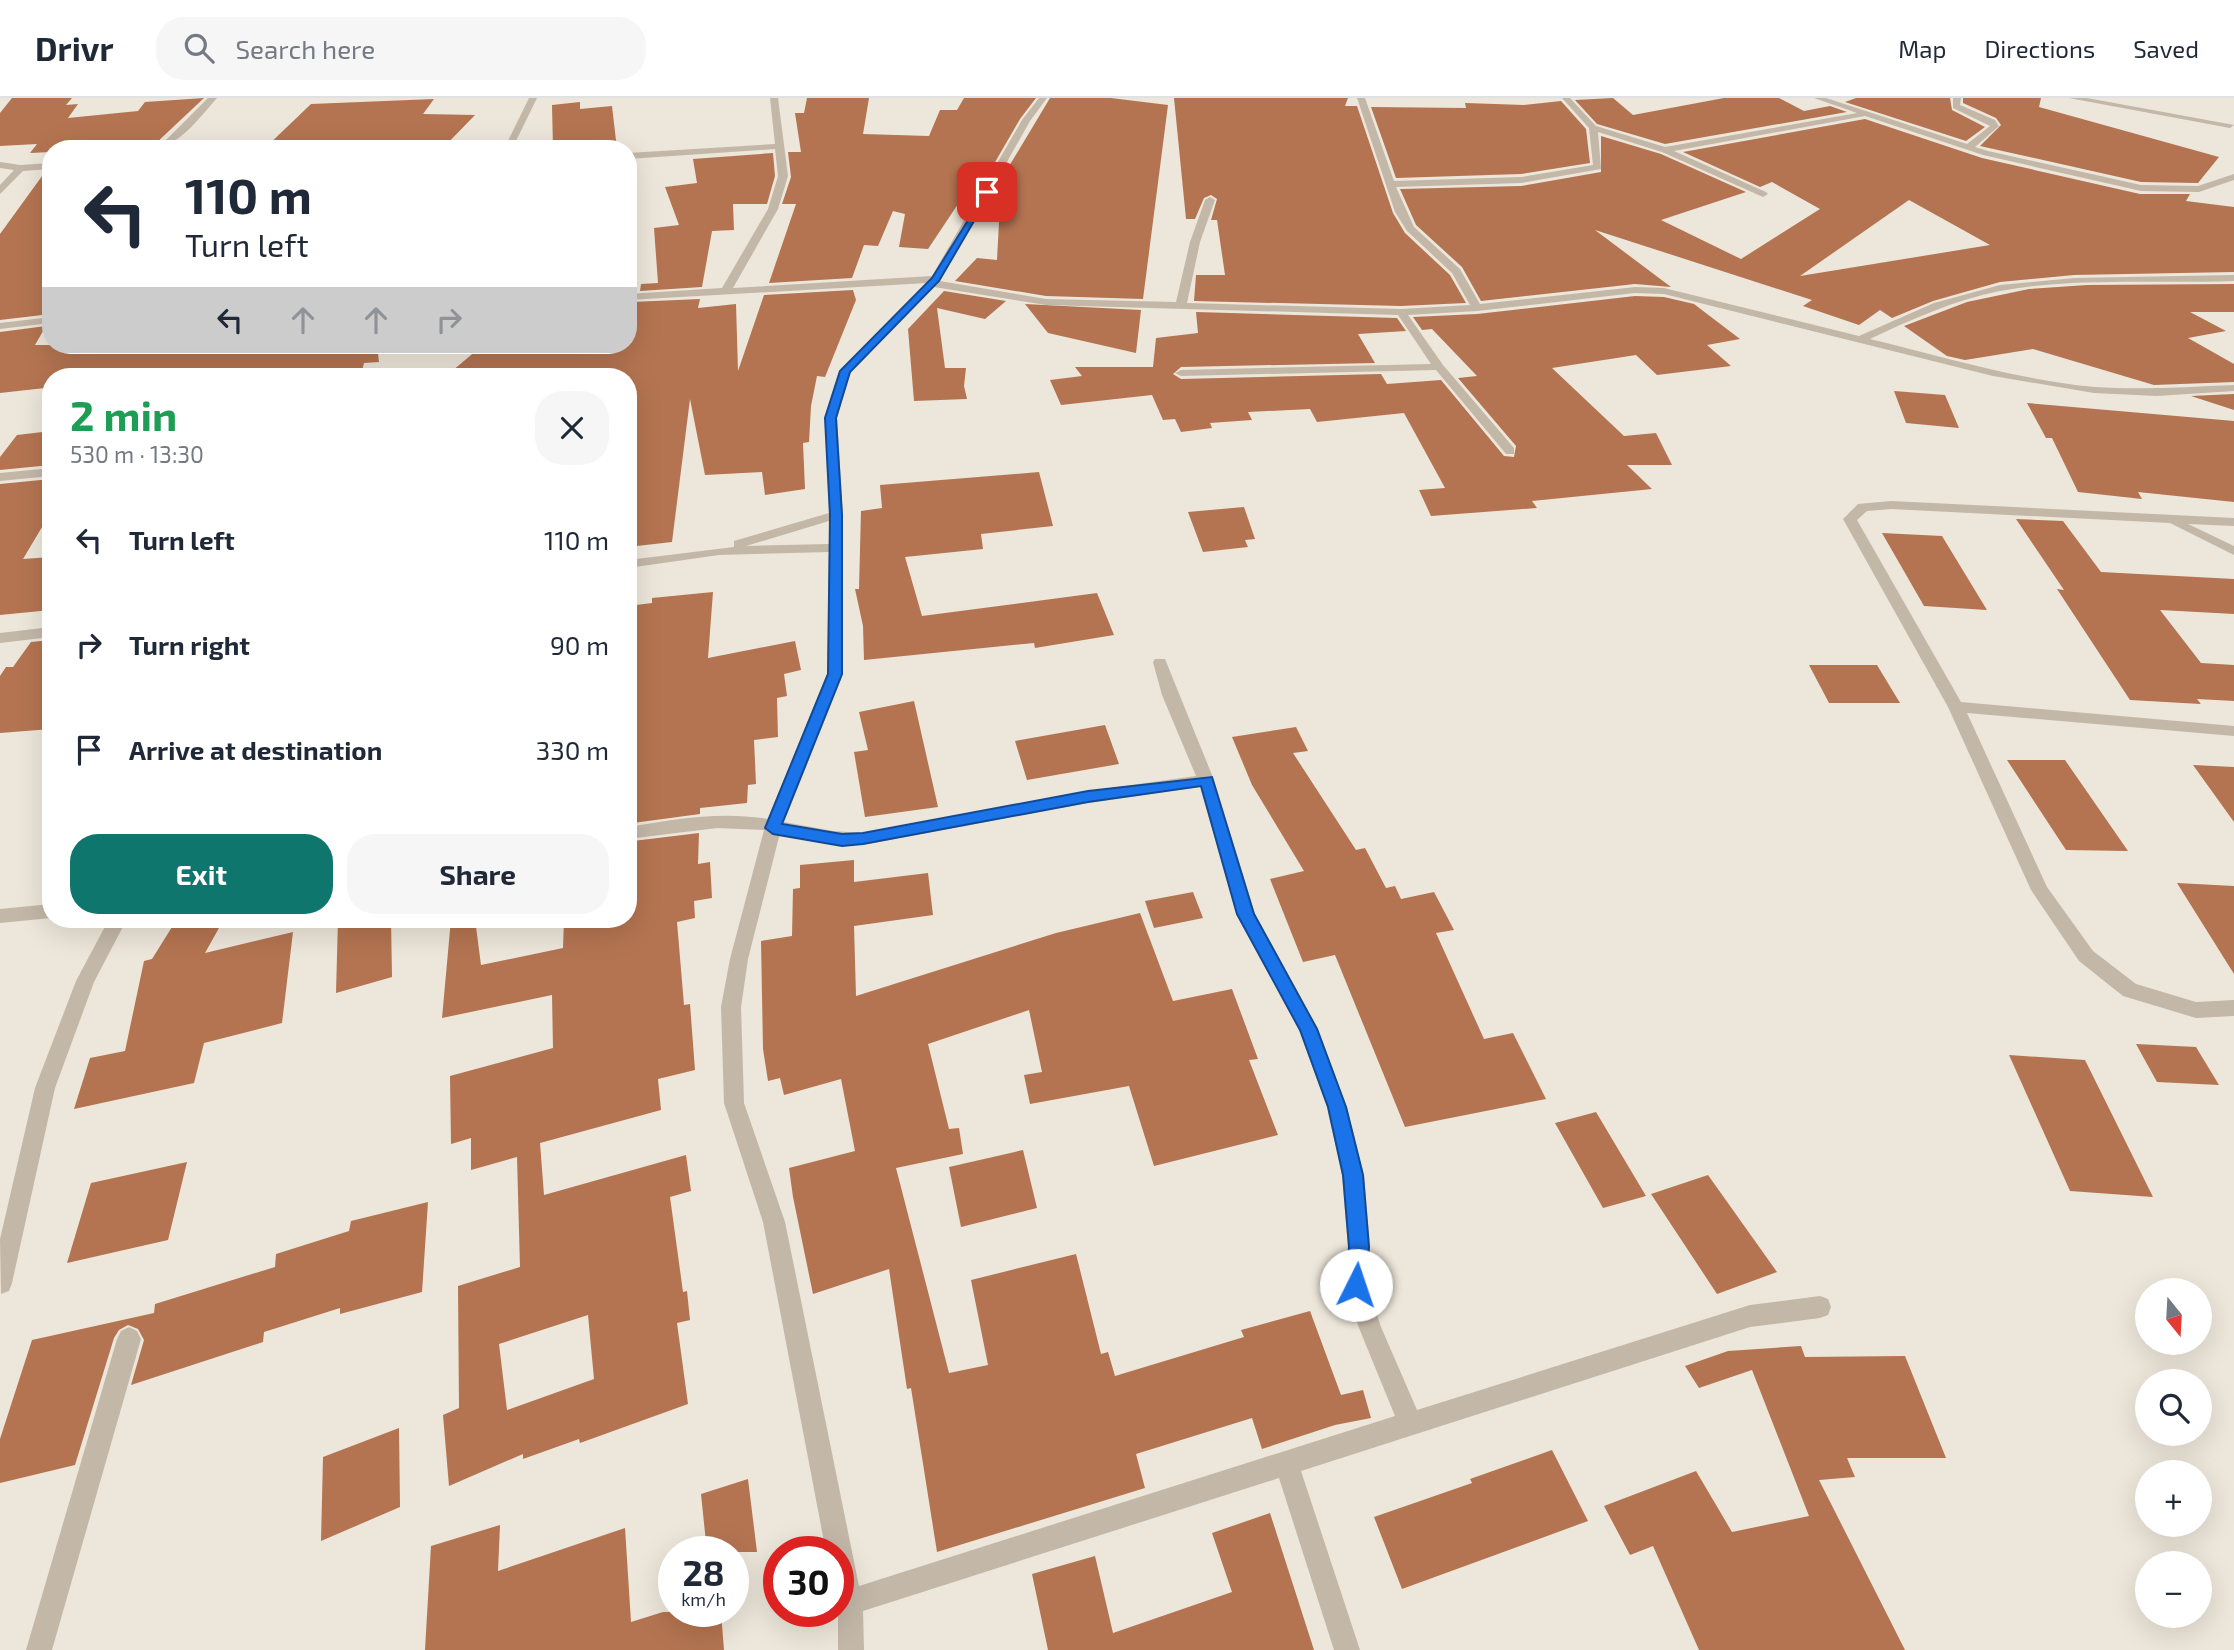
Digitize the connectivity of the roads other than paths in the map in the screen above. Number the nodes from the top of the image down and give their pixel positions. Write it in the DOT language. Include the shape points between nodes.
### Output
graph roads {
  1 [pos="213,98"];
  2 [pos="533,98"];
  3 [pos="774,98"];
  4 [pos="1043,98"];
  5 [pos="1361,98"];
  6 [pos="1566,98"];
  7 [pos="1818,98"];
  8 [pos="1957,98"];
  9 [pos="2073,98"];
  10 [pos="1865,114"];
  11 [pos="2232,121"];
  12 [pos="1592,128"];
  13 [pos="2234,136"];
  14 [pos="171,140"];
  15 [pos="512,140"];
  16 [pos="780,146"];
  17 [pos="1968,148"];
  18 [pos="1665,150"];
  19 [pos="637,155"];
  20 [pos="0,165"];
  21 [pos="42,167"];
  22 [pos="20,168"];
  23 [pos="2234,177"];
  24 [pos="1390,184"];
  25 [pos="0,191"];
  26 [pos="1763,194"];
  27 [pos="1210,200"];
  28 [pos="2234,278"];
  29 [pos="934,281"];
  30 [pos="727,289"];
  31 [pos="637,296"];
  32 [pos="1181,305"];
  33 [pos="1478,308"];
  34 [pos="1401,312"];
  35 [pos="42,321"];
  36 [pos="0,326"];
  37 [pos="1860,340"];
  38 [pos="1439,367"];
  39 [pos="1181,373"];
  40 [pos="2234,388"];
  41 [pos="1510,451"];
  42 [pos="42,473"];
  43 [pos="0,477"];
  44 [pos="836,515"];
  45 [pos="2169,520"];
  46 [pos="2234,522"];
  47 [pos="834,548"];
  48 [pos="719,551"];
  49 [pos="2234,551"];
  50 [pos="637,563"];
  51 [pos="42,633"];
  52 [pos="0,638"];
  53 [pos="1160,662"];
  54 [pos="1955,707"];
  55 [pos="2234,731"];
  56 [pos="1206,780"];
  57 [pos="773,828"];
  58 [pos="637,832"];
  59 [pos="42,912"];
  60 [pos="0,916"];
  61 [pos="113,928"];
  62 [pos="2234,1009"];
  63 [pos="1,1283"];
  64 [pos="1820,1307"];
  65 [pos="129,1339"];
  66 [pos="1411,1425"];
  67 [pos="1287,1465"];
  68 [pos="836,1536"];
  69 [pos="854,1600"];
  70 [pos="850,1627"];
  71 [pos="40,1650"];
  72 [pos="851,1650"];
  73 [pos="1348,1650"];
  1 -- 14 [label="street"];
  2 -- 15 [label="street"];
  3 -- 16 [label="street"];
  4 -- 29 [label="street"];
  5 -- 24 [label="street"];
  6 -- 12 [label="street"];
  7 -- 10 [label="street"];
  8 -- 17 [label="street" via="1956,106 1996,126"];
  9 -- 11 [label="street"];
  10 -- 17 [label="street"];
  10 -- 18 [label="street"];
  11 -- 13 [label="street"];
  12 -- 18 [label="street"];
  12 -- 24 [label="street" via="1598,167 1573,174 1487,183"];
  16 -- 19 [label="street"];
  16 -- 30 [label="street" via="783,176 773,209"];
  17 -- 23 [label="street" via="2141,188 2199,189"];
  18 -- 26 [label="street"];
  20 -- 22 [label="street"];
  21 -- 22 [label="street"];
  22 -- 25 [label="street"];
  24 -- 33 [label="street" via="1410,229 1456,271"];
  27 -- 32 [label="street"];
  28 -- 37 [label="street" via="2019,285 1972,295 1894,322"];
  29 -- 30 [label="street"];
  29 -- 32 [label="street" via="1046,302"];
  29 -- 44 [label="street" via="845,371 831,418"];
  30 -- 31 [label="street"];
  32 -- 34 [label="street"];
  33 -- 34 [label="street"];
  33 -- 37 [label="street" via="1635,290 1664,291"];
  34 -- 38 [label="street"];
  35 -- 36 [label="street"];
  37 -- 40 [label="street" via="1993,373 2094,390"];
  38 -- 39 [label="street"];
  38 -- 41 [label="street"];
  42 -- 43 [label="street"];
  44 -- 47 [label="street"];
  44 -- 48 [label="street"];
  45 -- 46 [label="street"];
  45 -- 49 [label="street"];
  45 -- 54 [label="street" via="1863,507 1850,519"];
  47 -- 48 [label="street"];
  47 -- 57 [label="street" via="835,674"];
  48 -- 50 [label="street"];
  51 -- 52 [label="street"];
  53 -- 56 [label="street"];
  54 -- 55 [label="street"];
  54 -- 62 [label="street" via="2039,890 2086,956 2130,990 2196,1010"];
  56 -- 57 [label="street" via="863,839 842,840"];
  56 -- 66 [label="street" via="1245,914 1308,1029 1337,1107 1353,1175 1359,1247 1356,1285"];
  57 -- 58 [label="street" via="725,821"];
  57 -- 68 [label="street" via="731,1007 734,1103 774,1222"];
  59 -- 60 [label="street"];
  61 -- 63 [label="street" via="85,981 45,1088"];
  64 -- 66 [label="street" via="1750,1316"];
  65 -- 71 [label="street"];
  66 -- 67 [label="street"];
  67 -- 69 [label="street"];
  67 -- 73 [label="street"];
  70 -- 72 [label="street"];
}
